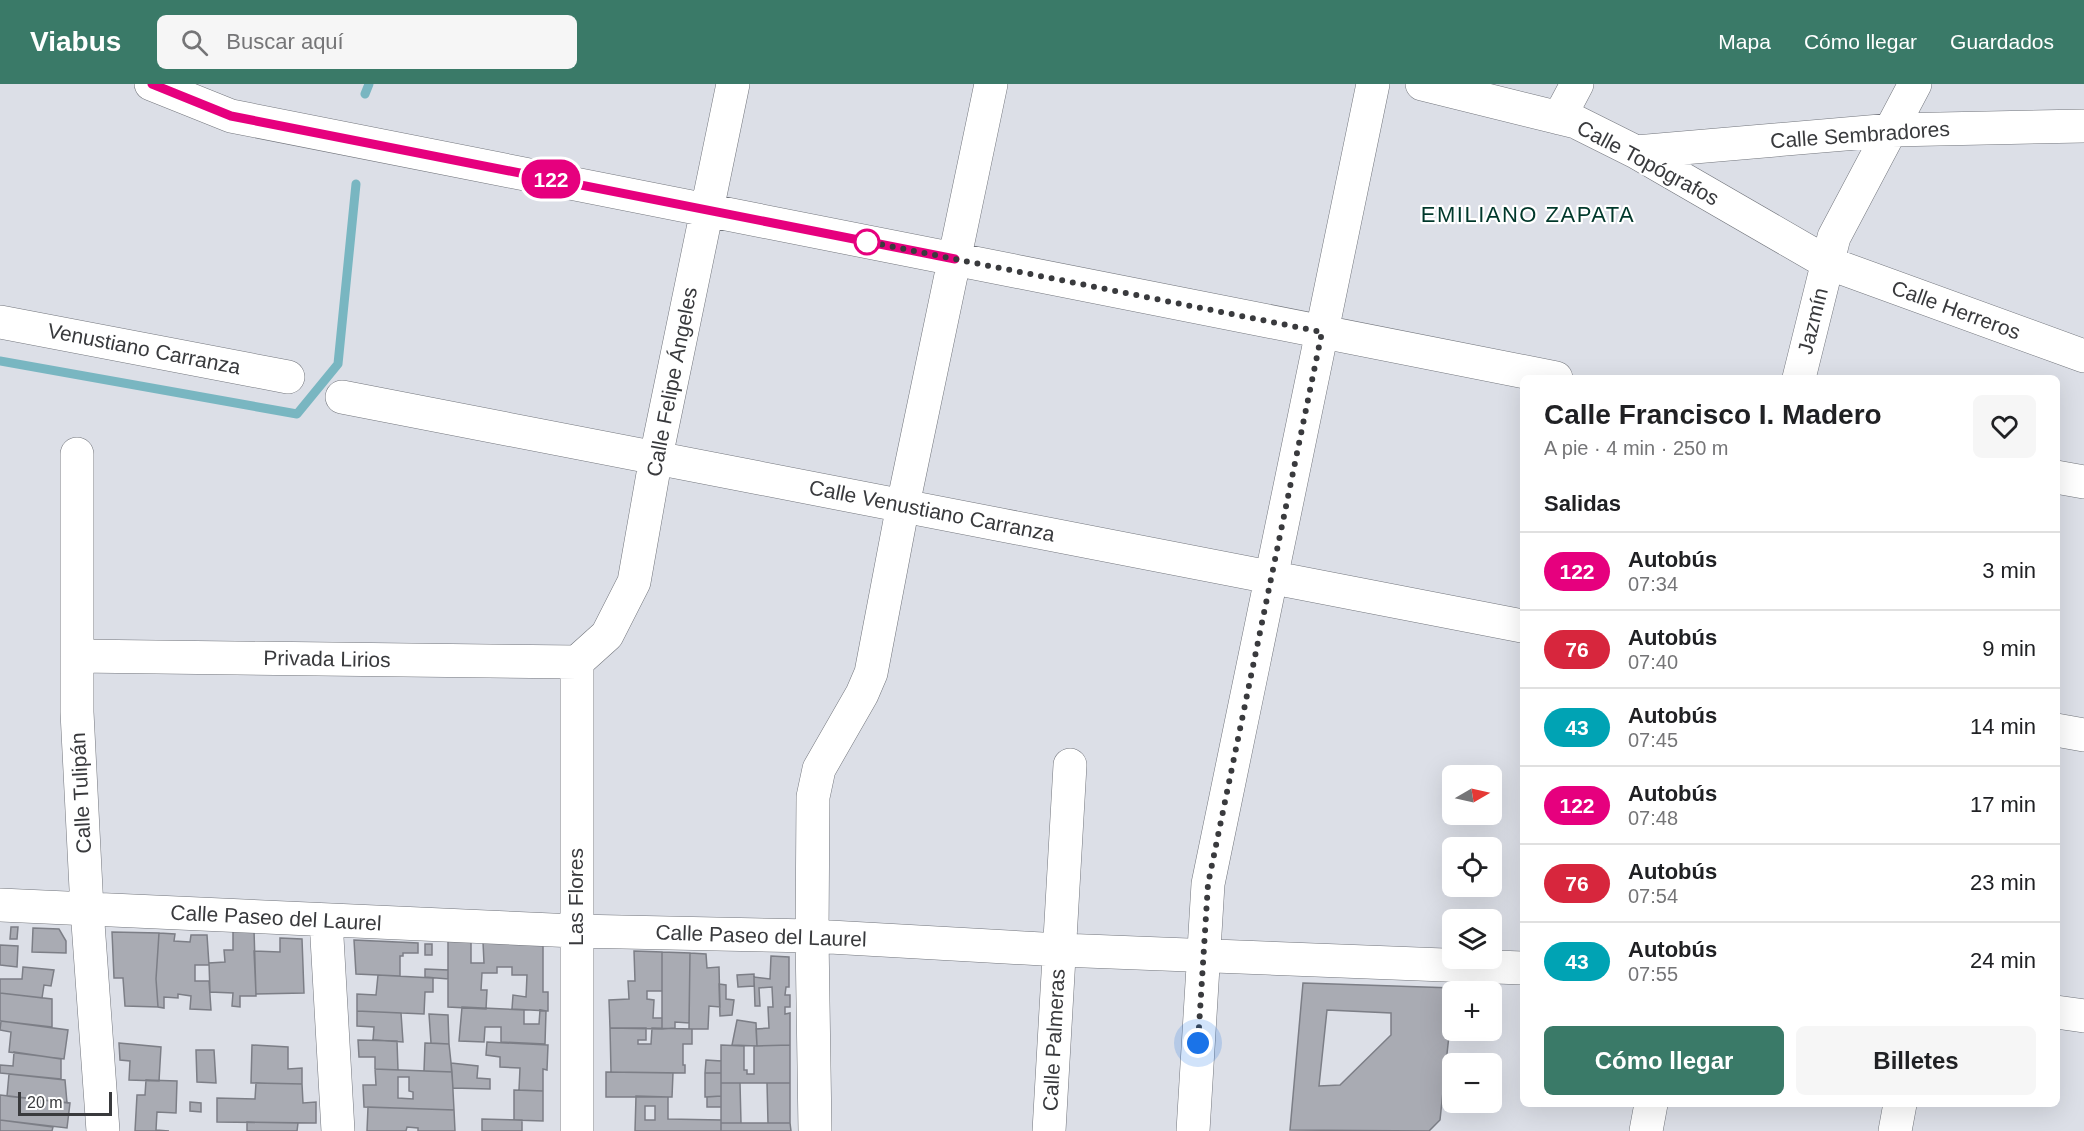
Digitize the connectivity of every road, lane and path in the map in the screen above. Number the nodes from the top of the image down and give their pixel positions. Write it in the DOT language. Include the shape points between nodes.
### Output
graph roads {
  1 [pos="733,84"];
  2 [pos="991,84"];
  3 [pos="1373,84"];
  4 [pos="1422,84"];
  5 [pos="1577,84"];
  6 [pos="1915,84"];
  7 [pos="161,86"];
  8 [pos="1559,118"];
  9 [pos="2084,126"];
  10 [pos="1892,130"];
  11 [pos="1635,152"];
  12 [pos="707,210"];
  13 [pos="955,259"];
  14 [pos="1828,263"];
  15 [pos="0,322"];
  16 [pos="1322,332"];
  17 [pos="2084,356"];
  18 [pos="1541,375"];
  19 [pos="1800,375"];
  20 [pos="288,377"];
  21 [pos="342,397"];
  22 [pos="77,454"];
  23 [pos="656,457"];
  24 [pos="2060,478"];
  25 [pos="2084,482"];
  26 [pos="903,505"];
  27 [pos="1270,576"];
  28 [pos="1520,626"];
  29 [pos="77,656"];
  30 [pos="577,662"];
  31 [pos="2060,731"];
  32 [pos="2084,735"];
  33 [pos="1071,765"];
  34 [pos="0,905"];
  35 [pos="87,909"];
  36 [pos="326,920"];
  37 [pos="576,931"];
  38 [pos="812,936"];
  39 [pos="1060,950"];
  40 [pos="1204,955"];
  41 [pos="1520,968"];
  42 [pos="2060,1013"];
  43 [pos="2084,1016"];
  44 [pos="1650,1107"];
  45 [pos="1899,1107"];
  46 [pos="103,1131"];
  47 [pos="339,1131"];
  48 [pos="577,1131"];
  49 [pos="815,1131"];
  50 [pos="1049,1131"];
  51 [pos="1193,1131"];
  52 [pos="1646,1131"];
  53 [pos="1895,1131"];
  1 -- 12 [label="street, Calle Felipe Ángeles"];
  2 -- 13 [label="street"];
  3 -- 16 [label="street"];
  4 -- 8 [label="street, Calle Topógrafos"];
  5 -- 8 [label="street"];
  6 -- 10 [label="street, Jazmín"];
  7 -- 12 [label="street" via="231,116"];
  8 -- 11 [label="street, Calle Topógrafos" via="1576,122"];
  9 -- 10 [label="street, Calle Sembradores"];
  10 -- 11 [label="street, Calle Sembradores"];
  10 -- 14 [label="street, Jazmín" via="1834,237"];
  11 -- 14 [label="street, Calle Topógrafos"];
  12 -- 13 [label="street"];
  12 -- 23 [label="street, Calle Felipe Ángeles"];
  13 -- 16 [label="street"];
  13 -- 26 [label="street"];
  14 -- 17 [label="street, Calle Herreros"];
  14 -- 19 [label="street, Jazmín"];
  15 -- 20 [label="street, Venustiano Carranza"];
  16 -- 18 [label="street"];
  16 -- 27 [label="street"];
  21 -- 23 [label="street, Calle Venustiano Carranza"];
  22 -- 29 [label="street, Calle Tulipán"];
  23 -- 26 [label="street, Calle Venustiano Carranza"];
  23 -- 30 [label="street, Calle Felipe Ángeles" via="634,582 607,635"];
  24 -- 25 [label="street"];
  26 -- 27 [label="street, Calle Venustiano Carranza"];
  26 -- 38 [label="street" via="871,673 819,769 813,797"];
  27 -- 28 [label="street, Calle Venustiano Carranza"];
  27 -- 40 [label="street" via="1208,884"];
  29 -- 30 [label="street, Privada Lirios"];
  29 -- 35 [label="street, Calle Tulipán"];
  30 -- 37 [label="street, Las Flores"];
  31 -- 32 [label="street"];
  33 -- 39 [label="street, Calle Palmeras"];
  34 -- 35 [label="street, Calle Paseo del Laurel"];
  35 -- 36 [label="street, Calle Paseo del Laurel"];
  35 -- 46 [label="street, Calle Tulipán"];
  36 -- 37 [label="street, Calle Paseo del Laurel"];
  36 -- 47 [label="street"];
  37 -- 38 [label="street, Calle Paseo del Laurel"];
  37 -- 48 [label="street, Las Flores"];
  38 -- 39 [label="street, Calle Paseo del Laurel"];
  38 -- 49 [label="street"];
  39 -- 40 [label="street, Calle Paseo del Laurel"];
  39 -- 50 [label="street, Calle Palmeras"];
  40 -- 41 [label="street, Calle Paseo del Laurel"];
  40 -- 51 [label="street"];
  42 -- 43 [label="street"];
  44 -- 52 [label="street"];
  45 -- 53 [label="street"];
}
